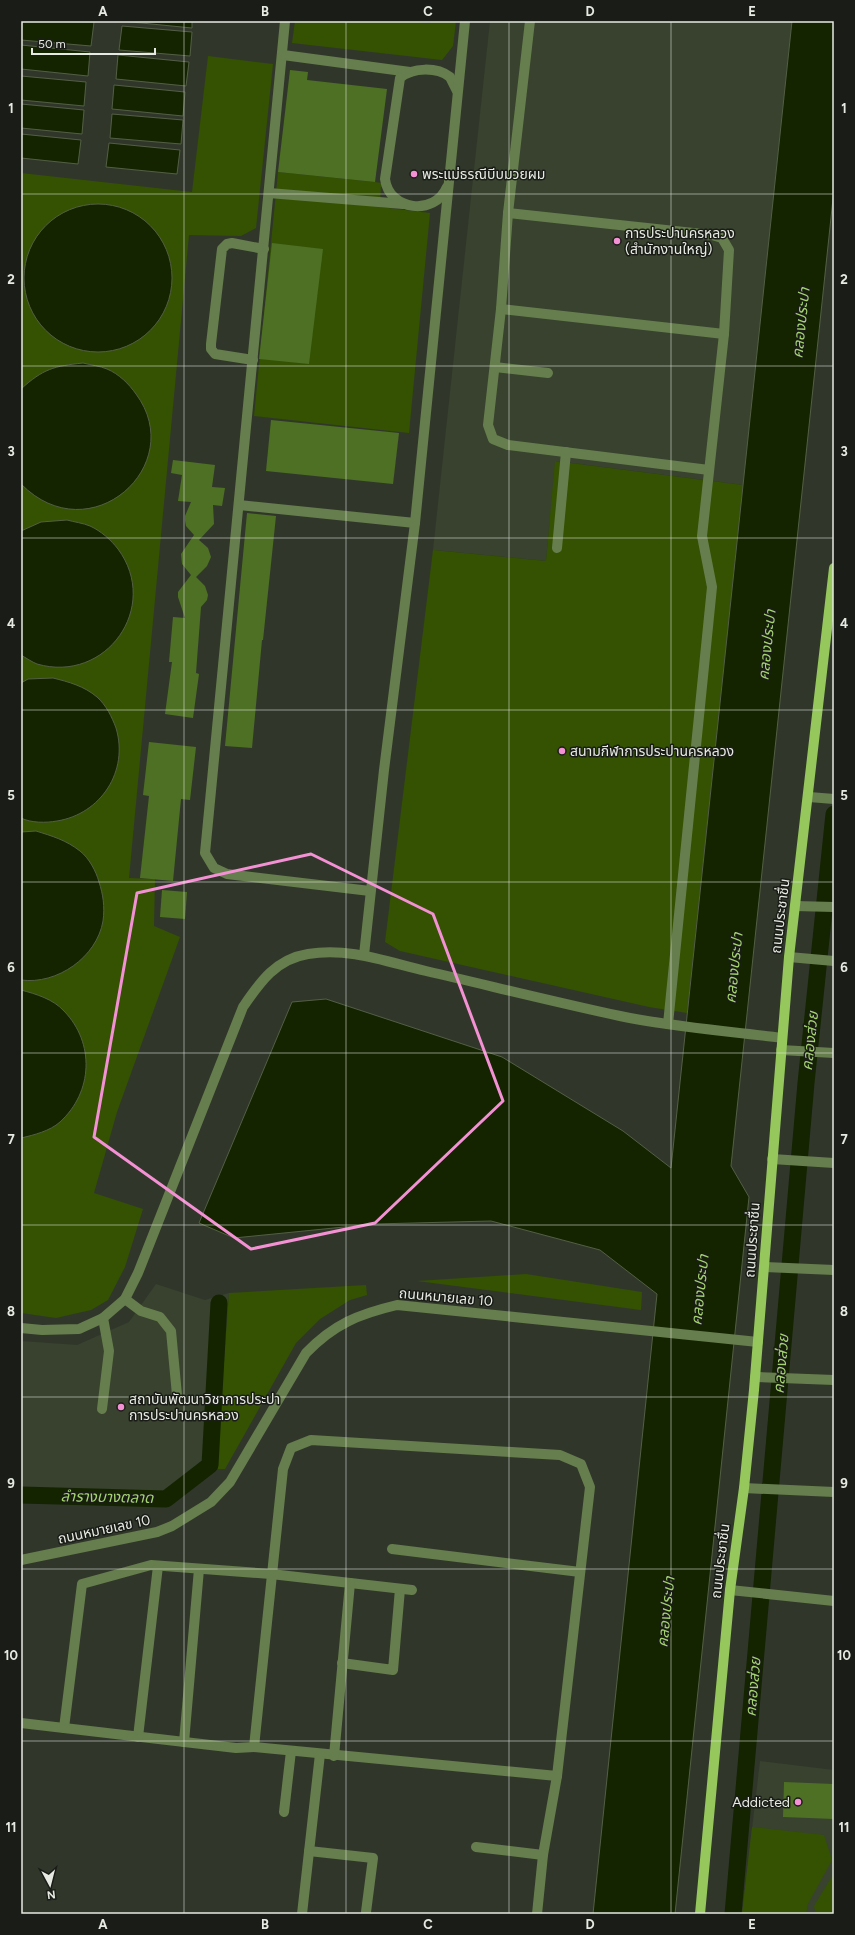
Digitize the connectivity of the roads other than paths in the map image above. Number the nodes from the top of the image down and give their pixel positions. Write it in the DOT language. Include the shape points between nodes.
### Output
graph roads {
  1 [pos="285,21"];
  2 [pos="465,21"];
  3 [pos="530,21"];
  4 [pos="283,56"];
  5 [pos="410,72"];
  6 [pos="457,95"];
  7 [pos="449,183"];
  8 [pos="270,193"];
  9 [pos="408,205"];
  10 [pos="508,214"];
  11 [pos="264,249"];
  12 [pos="501,309"];
  13 [pos="724,334"];
  14 [pos="253,360"];
  15 [pos="495,367"];
  16 [pos="548,373"];
  17 [pos="566,452"];
  18 [pos="709,470"];
  19 [pos="239,505"];
  20 [pos="415,523"];
  21 [pos="557,548"];
  22 [pos="834,568"];
  23 [pos="832,602"];
  24 [pos="809,797"];
  25 [pos="831,799"];
  26 [pos="370,891"];
  27 [pos="795,906"];
  28 [pos="834,907"];
  29 [pos="364,955"];
  30 [pos="789,957"];
  31 [pos="834,961"];
  32 [pos="668,1024"];
  33 [pos="782,1038"];
  34 [pos="781,1050"];
  35 [pos="831,1053"];
  36 [pos="772,1159"];
  37 [pos="834,1163"];
  38 [pos="765,1267"];
  39 [pos="834,1270"];
  40 [pos="125,1299"];
  41 [pos="103,1318"];
  42 [pos="21,1328"];
  43 [pos="758,1342"];
  44 [pos="755,1376"];
  45 [pos="834,1380"];
  46 [pos="178,1395"];
  47 [pos="102,1409"];
  48 [pos="744,1488"];
  49 [pos="834,1492"];
  50 [pos="392,1549"];
  51 [pos="21,1560"];
  52 [pos="158,1566"];
  53 [pos="199,1569"];
  54 [pos="580,1572"];
  55 [pos="271,1574"];
  56 [pos="350,1583"];
  57 [pos="400,1589"];
  58 [pos="412,1590"];
  59 [pos="730,1590"];
  60 [pos="834,1602"];
  61 [pos="342,1663"];
  62 [pos="21,1723"];
  63 [pos="64,1728"];
  64 [pos="138,1737"];
  65 [pos="184,1742"];
  66 [pos="254,1747"];
  67 [pos="291,1751"];
  68 [pos="320,1754"];
  69 [pos="334,1756"];
  70 [pos="557,1776"];
  71 [pos="284,1812"];
  72 [pos="476,1847"];
  73 [pos="309,1851"];
  74 [pos="543,1855"];
  75 [pos="366,1912"];
  76 [pos="302,1914"];
  77 [pos="537,1914"];
  78 [pos="700,1914"];
  1 -- 4 [label="street"];
  2 -- 6 [label="street"];
  3 -- 10 [label="street"];
  4 -- 5 [label="street"];
  4 -- 8 [label="street"];
  5 -- 6 [label="street" via="426,70 448,75 455,85"];
  5 -- 9 [label="street" via="399,80 385,179 389,193"];
  6 -- 7 [label="street"];
  7 -- 9 [label="street" via="444,194 436,202"];
  7 -- 20 [label="street"];
  8 -- 9 [label="street"];
  8 -- 11 [label="street"];
  10 -- 12 [label="street"];
  10 -- 13 [label="street" via="722,238 729,250"];
  11 -- 14 [label="street"];
  11 -- 14 [label="street" via="232,243 222,249 211,344 215,354"];
  12 -- 13 [label="street"];
  12 -- 15 [label="street"];
  13 -- 18 [label="street"];
  14 -- 19 [label="street"];
  15 -- 16 [label="street"];
  15 -- 17 [label="street" via="488,425 493,440 508,445"];
  17 -- 18 [label="street"];
  17 -- 21 [label="street"];
  18 -- 32 [label="street" via="702,536 712,587"];
  19 -- 20 [label="street"];
  19 -- 26 [label="street" via="205,853 214,868 227,874"];
  20 -- 26 [label="street"];
  22 -- 23 [label="main road, ถนนประชาชื่น"];
  23 -- 24 [label="main road, ถนนประชาชื่น"];
  24 -- 25 [label="street"];
  24 -- 27 [label="main road, ถนนประชาชื่น"];
  26 -- 29 [label="street"];
  27 -- 28 [label="street"];
  27 -- 30 [label="main road, ถนนประชาชื่น"];
  29 -- 32 [label="street" via="622,1016"];
  29 -- 40 [label="street" via="342,951 307,954 280,963 261,980 243,1007 138,1273"];
  30 -- 31 [label="street"];
  30 -- 33 [label="main road, ถนนประชาชื่น"];
  32 -- 33 [label="street"];
  33 -- 34 [label="main road, ถนนประชาชื่น"];
  34 -- 35 [label="street"];
  34 -- 36 [label="main road, ถนนประชาชื่น"];
  36 -- 37 [label="street"];
  36 -- 38 [label="main road, ถนนประชาชื่น"];
  38 -- 39 [label="street"];
  38 -- 43 [label="main road, ถนนประชาชื่น"];
  40 -- 41 [label="street"];
  40 -- 46 [label="street" via="141,1311 160,1317 171,1331"];
  41 -- 42 [label="street" via="79,1329"];
  41 -- 47 [label="street" via="109,1350"];
  43 -- 44 [label="main road, ถนนประชาชื่น"];
  43 -- 51 [label="street, ถนนหมายเลข 10" via="397,1305 368,1312 340,1324 322,1336 306,1353 230,1482 211,1502 172,1526 157,1532"];
  44 -- 45 [label="street"];
  44 -- 48 [label="main road, ถนนประชาชื่น"];
  48 -- 49 [label="street"];
  48 -- 59 [label="main road, ถนนประชาชื่น"];
  50 -- 54 [label="street"];
  52 -- 53 [label="street"];
  52 -- 63 [label="street" via="150,1565 82,1584"];
  52 -- 64 [label="street"];
  53 -- 55 [label="street"];
  53 -- 65 [label="street"];
  54 -- 55 [label="street" via="590,1488 581,1464 560,1455 311,1440 291,1448 283,1469"];
  54 -- 70 [label="street"];
  55 -- 56 [label="street"];
  55 -- 66 [label="street"];
  56 -- 57 [label="street"];
  56 -- 61 [label="street"];
  57 -- 58 [label="street"];
  57 -- 61 [label="street" via="393,1670"];
  59 -- 60 [label="street"];
  59 -- 78 [label="main road, ถนนประชาชื่น"];
  61 -- 69 [label="street"];
  62 -- 63 [label="street"];
  63 -- 64 [label="street"];
  64 -- 65 [label="street"];
  65 -- 66 [label="street" via="236,1748"];
  66 -- 67 [label="street"];
  67 -- 68 [label="street"];
  67 -- 71 [label="street"];
  68 -- 69 [label="street"];
  68 -- 73 [label="street"];
  69 -- 70 [label="street"];
  70 -- 74 [label="street"];
  72 -- 74 [label="street"];
  73 -- 75 [label="street" via="374,1858"];
  73 -- 76 [label="street"];
  74 -- 77 [label="street"];
}
